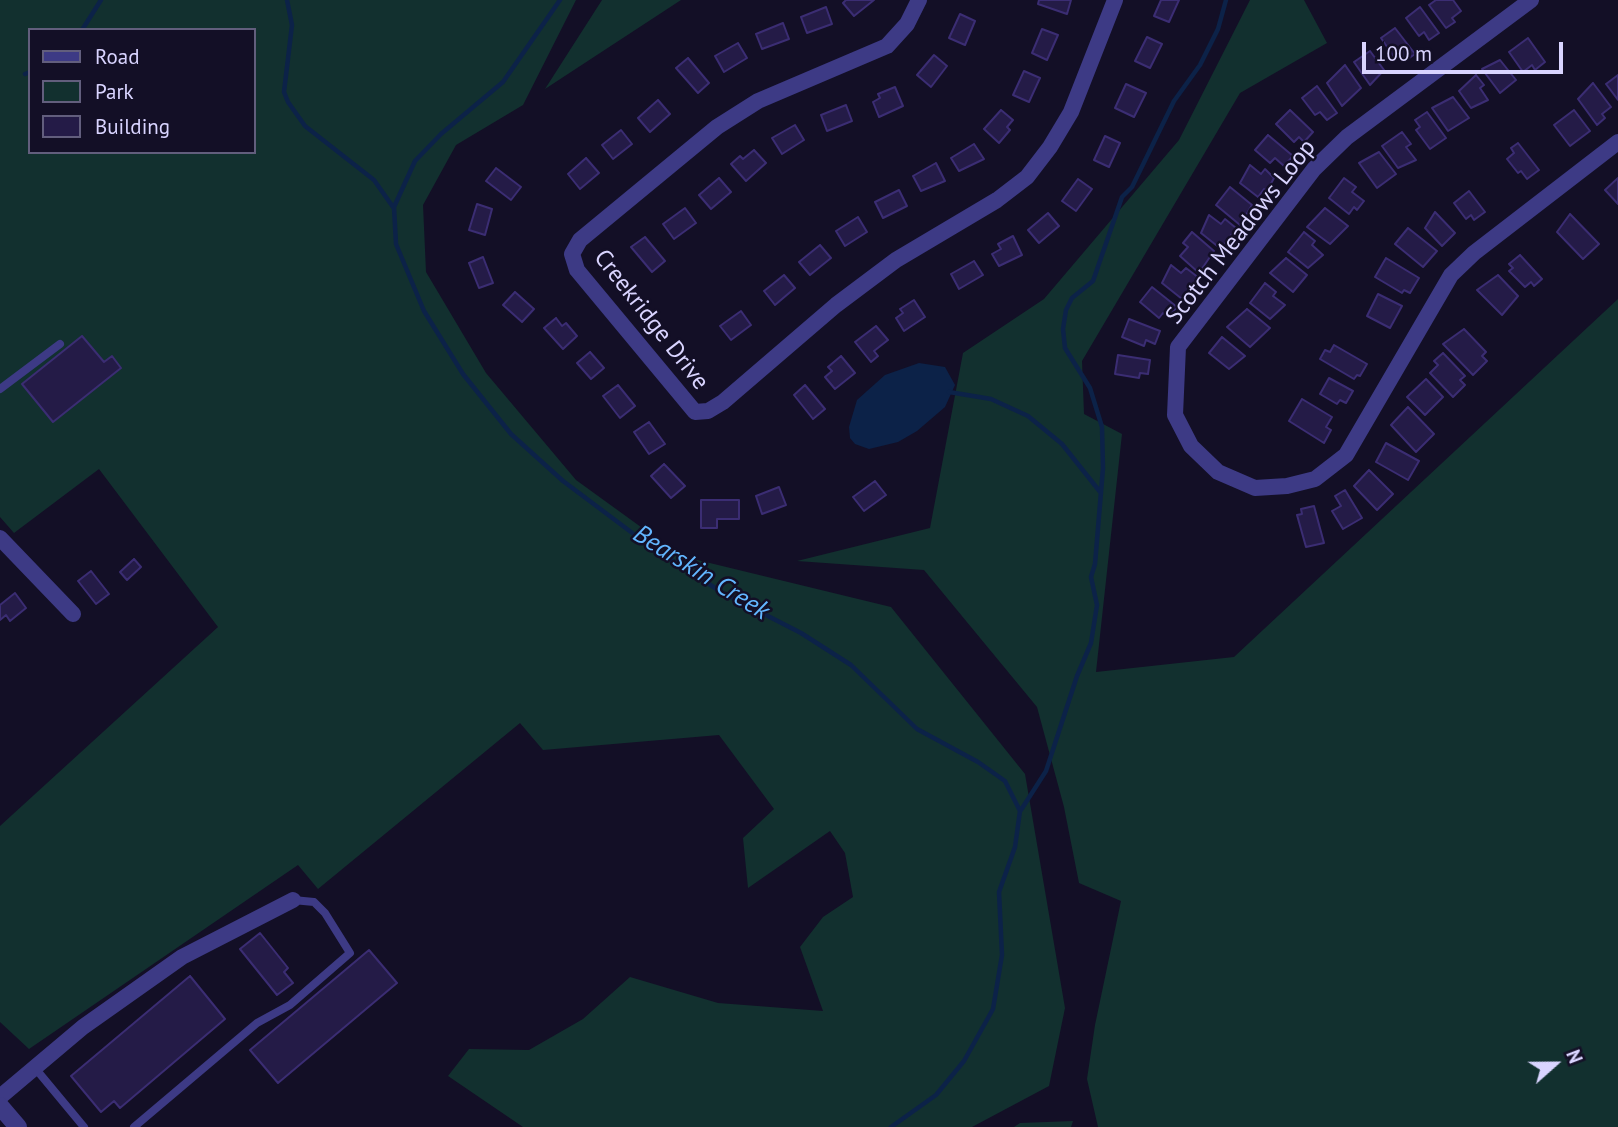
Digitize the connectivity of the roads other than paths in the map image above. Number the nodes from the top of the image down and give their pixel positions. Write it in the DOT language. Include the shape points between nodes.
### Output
graph roads {
  1 [pos="919,0"];
  2 [pos="1115,0"];
  3 [pos="1531,0"];
  4 [pos="1618,142"];
  5 [pos="60,344"];
  6 [pos="0,389"];
  7 [pos="1,540"];
  8 [pos="0,561"];
  9 [pos="73,614"];
  10 [pos="293,900"];
  11 [pos="35,1068"];
  12 [pos="0,1097"];
  13 [pos="0,1106"];
  14 [pos="18,1127"];
  15 [pos="84,1127"];
  16 [pos="134,1127"];
  1 -- 2 [label="street, Creekridge Drive" via="907,24 887,46 758,100 580,240 572,254 577,270 695,412 723,402 895,260 997,200 1027,177 1071,111"];
  3 -- 4 [label="street, Scotch Meadows Loop" via="1347,137 1314,169 1178,347 1175,415 1191,446 1218,472 1255,488 1315,479 1346,455 1451,275"];
  5 -- 6 [label="lane"];
  7 -- 8 [label="street"];
  7 -- 9 [label="street"];
  10 -- 11 [label="street" via="182,957"];
  10 -- 16 [label="lane" via="314,902 350,953 290,1005 257,1023"];
  11 -- 12 [label="street"];
  11 -- 15 [label="lane"];
  13 -- 14 [label="street"];
}
